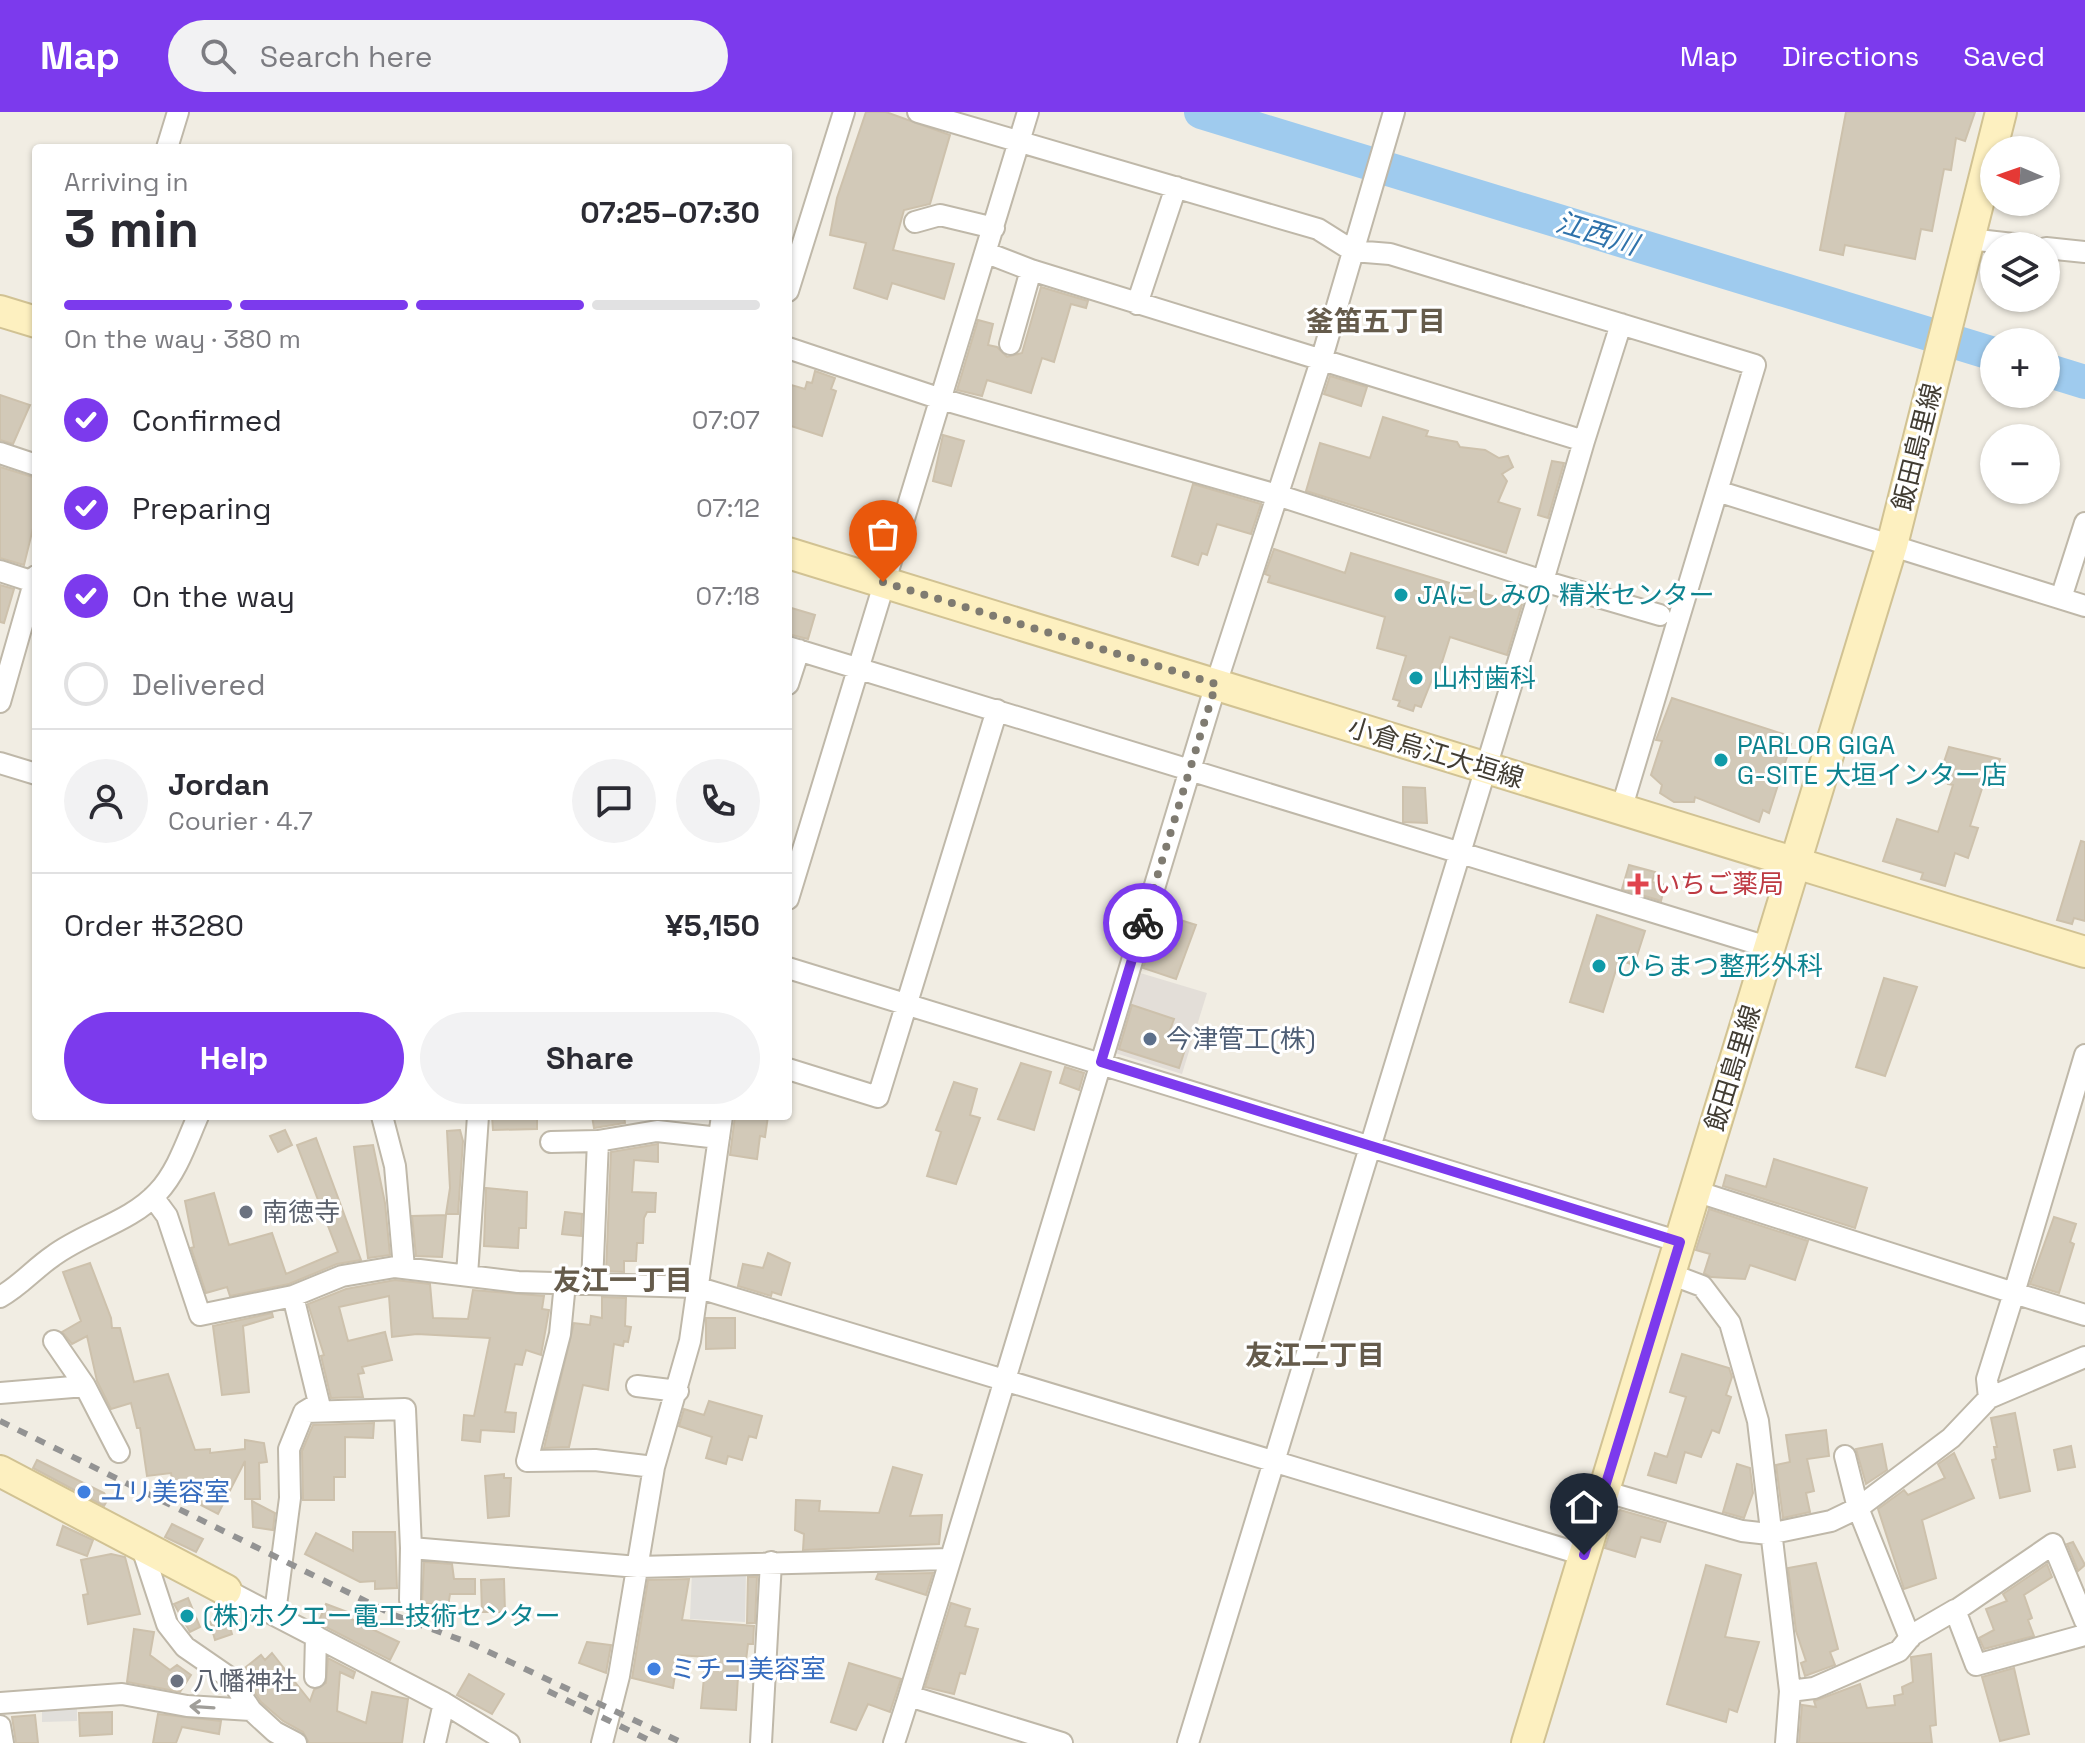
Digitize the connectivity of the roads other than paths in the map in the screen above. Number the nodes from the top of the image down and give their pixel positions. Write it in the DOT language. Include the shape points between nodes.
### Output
graph roads {
  1 [pos="178,112"];
  2 [pos="844,112"];
  3 [pos="918,112"];
  4 [pos="1028,112"];
  5 [pos="1394,112"];
  6 [pos="2001,112"];
  7 [pos="168,144"];
  8 [pos="1019,144"];
  9 [pos="1176,187"];
  10 [pos="915,222"];
  11 [pos="994,228"];
  12 [pos="1969,239"];
  13 [pos="1980,240"];
  14 [pos="1354,243"];
  15 [pos="2060,249"];
  16 [pos="2085,252"];
  17 [pos="987,253"];
  18 [pos="1031,270"];
  19 [pos="792,278"];
  20 [pos="1137,304"];
  21 [pos="0,311"];
  22 [pos="32,321"];
  23 [pos="1621,324"];
  24 [pos="1010,344"];
  25 [pos="792,349"];
  26 [pos="1321,361"];
  27 [pos="941,399"];
  28 [pos="1584,441"];
  29 [pos="0,453"];
  30 [pos="32,464"];
  31 [pos="1717,491"];
  32 [pos="1277,495"];
  33 [pos="2085,523"];
  34 [pos="1892,545"];
  35 [pos="792,554"];
  36 [pos="0,571"];
  37 [pos="32,578"];
  38 [pos="1543,581"];
  39 [pos="883,582"];
  40 [pos="32,590"];
  41 [pos="2061,598"];
  42 [pos="2085,606"];
  43 [pos="1660,615"];
  44 [pos="793,649"];
  45 [pos="857,670"];
  46 [pos="1216,684"];
  47 [pos="0,702"];
  48 [pos="997,710"];
  49 [pos="0,763"];
  50 [pos="1485,768"];
  51 [pos="1190,769"];
  52 [pos="32,773"];
  53 [pos="1621,810"];
  54 [pos="1460,852"];
  55 [pos="1797,864"];
  56 [pos="792,878"];
  57 [pos="1771,948"];
  58 [pos="2085,952"];
  59 [pos="792,969"];
  60 [pos="907,1003"];
  61 [pos="2085,1055"];
  62 [pos="1101,1062"];
  63 [pos="792,1070"];
  64 [pos="196,1120"];
  65 [pos="383,1120"];
  66 [pos="478,1120"];
  67 [pos="721,1120"];
  68 [pos="719,1138"];
  69 [pos="598,1141"];
  70 [pos="551,1142"];
  71 [pos="1370,1146"];
  72 [pos="1695,1191"];
  73 [pos="153,1197"];
  74 [pos="1680,1242"];
  75 [pos="404,1268"];
  76 [pos="1670,1274"];
  77 [pos="467,1275"];
  78 [pos="565,1283"];
  79 [pos="592,1284"];
  80 [pos="696,1287"];
  81 [pos="2014,1293"];
  82 [pos="293,1296"];
  83 [pos="0,1297"];
  84 [pos="2085,1315"];
  85 [pos="54,1341"];
  86 [pos="2085,1357"];
  87 [pos="1003,1379"];
  88 [pos="85,1386"];
  89 [pos="637,1386"];
  90 [pos="678,1391"];
  91 [pos="0,1393"];
  92 [pos="1989,1398"];
  93 [pos="304,1412"];
  94 [pos="119,1452"];
  95 [pos="1845,1456"];
  96 [pos="1274,1461"];
  97 [pos="654,1467"];
  98 [pos="0,1471"];
  99 [pos="1603,1491"];
  100 [pos="1858,1508"];
  101 [pos="1769,1534"];
  102 [pos="142,1548"];
  103 [pos="411,1548"];
  104 [pos="1584,1555"];
  105 [pos="950,1559"];
  106 [pos="771,1562"];
  107 [pos="638,1567"];
  108 [pos="226,1590"];
  109 [pos="410,1600"];
  110 [pos="1955,1611"];
  111 [pos="275,1613"];
  112 [pos="2085,1621"];
  113 [pos="2085,1635"];
  114 [pos="316,1636"];
  115 [pos="1910,1638"];
  116 [pos="315,1677"];
  117 [pos="1790,1691"];
  118 [pos="909,1696"];
  119 [pos="0,1703"];
  120 [pos="444,1703"];
  121 [pos="251,1710"];
  122 [pos="0,1726"];
  123 [pos="3,1743"];
  124 [pos="296,1743"];
  125 [pos="435,1743"];
  126 [pos="509,1743"];
  127 [pos="602,1743"];
  128 [pos="761,1743"];
  129 [pos="894,1743"];
  130 [pos="1062,1743"];
  131 [pos="1188,1743"];
  132 [pos="1527,1743"];
  133 [pos="1786,1743"];
  1 -- 7 [label="street"];
  2 -- 19 [label="street"];
  3 -- 8 [label="street"];
  4 -- 8 [label="street"];
  5 -- 14 [label="street"];
  6 -- 12 [label="main road, 飯田島里線"];
  8 -- 9 [label="street"];
  8 -- 11 [label="street"];
  9 -- 14 [label="street"];
  9 -- 20 [label="street"];
  10 -- 11 [label="street" via="940,215"];
  11 -- 17 [label="street"];
  12 -- 13 [label="street"];
  12 -- 34 [label="main road, 飯田島里線"];
  14 -- 23 [label="street"];
  14 -- 26 [label="street"];
  15 -- 16 [label="street"];
  17 -- 18 [label="street"];
  17 -- 27 [label="street"];
  18 -- 20 [label="street"];
  18 -- 24 [label="street"];
  20 -- 26 [label="street"];
  21 -- 22 [label="main road"];
  23 -- 28 [label="street"];
  23 -- 31 [label="street" via="1755,365"];
  25 -- 27 [label="street"];
  26 -- 28 [label="street"];
  26 -- 32 [label="street"];
  27 -- 32 [label="street"];
  27 -- 39 [label="street"];
  28 -- 38 [label="street"];
  29 -- 30 [label="street"];
  31 -- 34 [label="street"];
  31 -- 53 [label="street"];
  32 -- 38 [label="street"];
  32 -- 46 [label="street"];
  33 -- 41 [label="street"];
  34 -- 41 [label="street"];
  34 -- 55 [label="main road, 飯田島里線"];
  35 -- 39 [label="main road, 小倉烏江大垣線"];
  36 -- 37 [label="street"];
  38 -- 43 [label="street"];
  38 -- 50 [label="street"];
  39 -- 45 [label="street"];
  39 -- 46 [label="main road, 小倉烏江大垣線"];
  40 -- 47 [label="street"];
  41 -- 42 [label="street"];
  44 -- 45 [label="street"];
  45 -- 48 [label="street"];
  45 -- 56 [label="street"];
  46 -- 50 [label="main road, 小倉烏江大垣線"];
  46 -- 51 [label="street"];
  48 -- 51 [label="street"];
  48 -- 60 [label="street"];
  49 -- 52 [label="street"];
  50 -- 53 [label="main road, 小倉烏江大垣線"];
  50 -- 54 [label="street"];
  51 -- 54 [label="street"];
  51 -- 62 [label="street"];
  53 -- 55 [label="main road, 小倉烏江大垣線"];
  54 -- 57 [label="street"];
  54 -- 71 [label="street"];
  55 -- 57 [label="main road, 飯田島里線"];
  55 -- 58 [label="main road, 小倉烏江大垣線"];
  57 -- 72 [label="main road, 飯田島里線"];
  59 -- 60 [label="street"];
  60 -- 62 [label="street"];
  60 -- 63 [label="street" via="878,1097"];
  61 -- 81 [label="street"];
  62 -- 71 [label="street"];
  62 -- 87 [label="street"];
  64 -- 73 [label="street" via="181,1156"];
  65 -- 75 [label="street" via="395,1166"];
  66 -- 77 [label="street"];
  67 -- 68 [label="street"];
  68 -- 69 [label="street" via="657,1131"];
  68 -- 80 [label="street"];
  69 -- 70 [label="street"];
  69 -- 79 [label="street"];
  71 -- 74 [label="street"];
  71 -- 96 [label="street"];
  72 -- 74 [label="main road, 飯田島里線"];
  72 -- 81 [label="street"];
  73 -- 82 [label="street" via="167,1216 200,1315"];
  73 -- 83 [label="street" via="53,1255"];
  74 -- 76 [label="main road, 飯田島里線"];
  75 -- 77 [label="street"];
  75 -- 82 [label="street" via="342,1276"];
  76 -- 99 [label="main road, 飯田島里線"];
  76 -- 101 [label="street" via="1702,1286 1730,1323 1758,1421"];
  77 -- 78 [label="street"];
  78 -- 79 [label="street"];
  78 -- 97 [label="street" via="560,1334 527,1461 595,1460"];
  79 -- 80 [label="street"];
  80 -- 87 [label="street"];
  80 -- 90 [label="street"];
  81 -- 84 [label="street"];
  81 -- 92 [label="street" via="1987,1379"];
  82 -- 93 [label="street" via="319,1403"];
  85 -- 88 [label="street"];
  86 -- 92 [label="street"];
  87 -- 96 [label="street"];
  87 -- 105 [label="street"];
  88 -- 91 [label="street"];
  88 -- 94 [label="street"];
  89 -- 90 [label="street"];
  90 -- 97 [label="street"];
  92 -- 100 [label="street" via="1951,1438"];
  93 -- 103 [label="street" via="405,1409"];
  93 -- 111 [label="street" via="289,1449 290,1498"];
  95 -- 100 [label="street"];
  96 -- 104 [label="street"];
  96 -- 131 [label="street"];
  97 -- 107 [label="street"];
  98 -- 102 [label="main road"];
  99 -- 101 [label="street"];
  99 -- 104 [label="main road, 飯田島里線"];
  100 -- 101 [label="street" via="1831,1521"];
  100 -- 115 [label="street"];
  101 -- 117 [label="street"];
  102 -- 108 [label="main road"];
  102 -- 121 [label="street" via="167,1624 185,1647 230,1678"];
  103 -- 107 [label="street"];
  103 -- 109 [label="street"];
  104 -- 132 [label="main road, 飯田島里線"];
  105 -- 106 [label="street"];
  105 -- 118 [label="street"];
  106 -- 107 [label="street"];
  106 -- 128 [label="street"];
  107 -- 127 [label="street"];
  108 -- 111 [label="street"];
  110 -- 112 [label="street" via="2053,1544"];
  110 -- 113 [label="street" via="1976,1665"];
  110 -- 115 [label="street"];
  111 -- 114 [label="street"];
  114 -- 116 [label="street"];
  114 -- 120 [label="street"];
  115 -- 117 [label="street" via="1899,1651 1814,1688"];
  117 -- 133 [label="street"];
  118 -- 129 [label="street"];
  118 -- 130 [label="street"];
  121 -- 119 [label="street, one-way" via="122,1694"];
  120 -- 125 [label="street"];
  120 -- 126 [label="street"];
  121 -- 124 [label="street"];
  122 -- 123 [label="street"];
}
